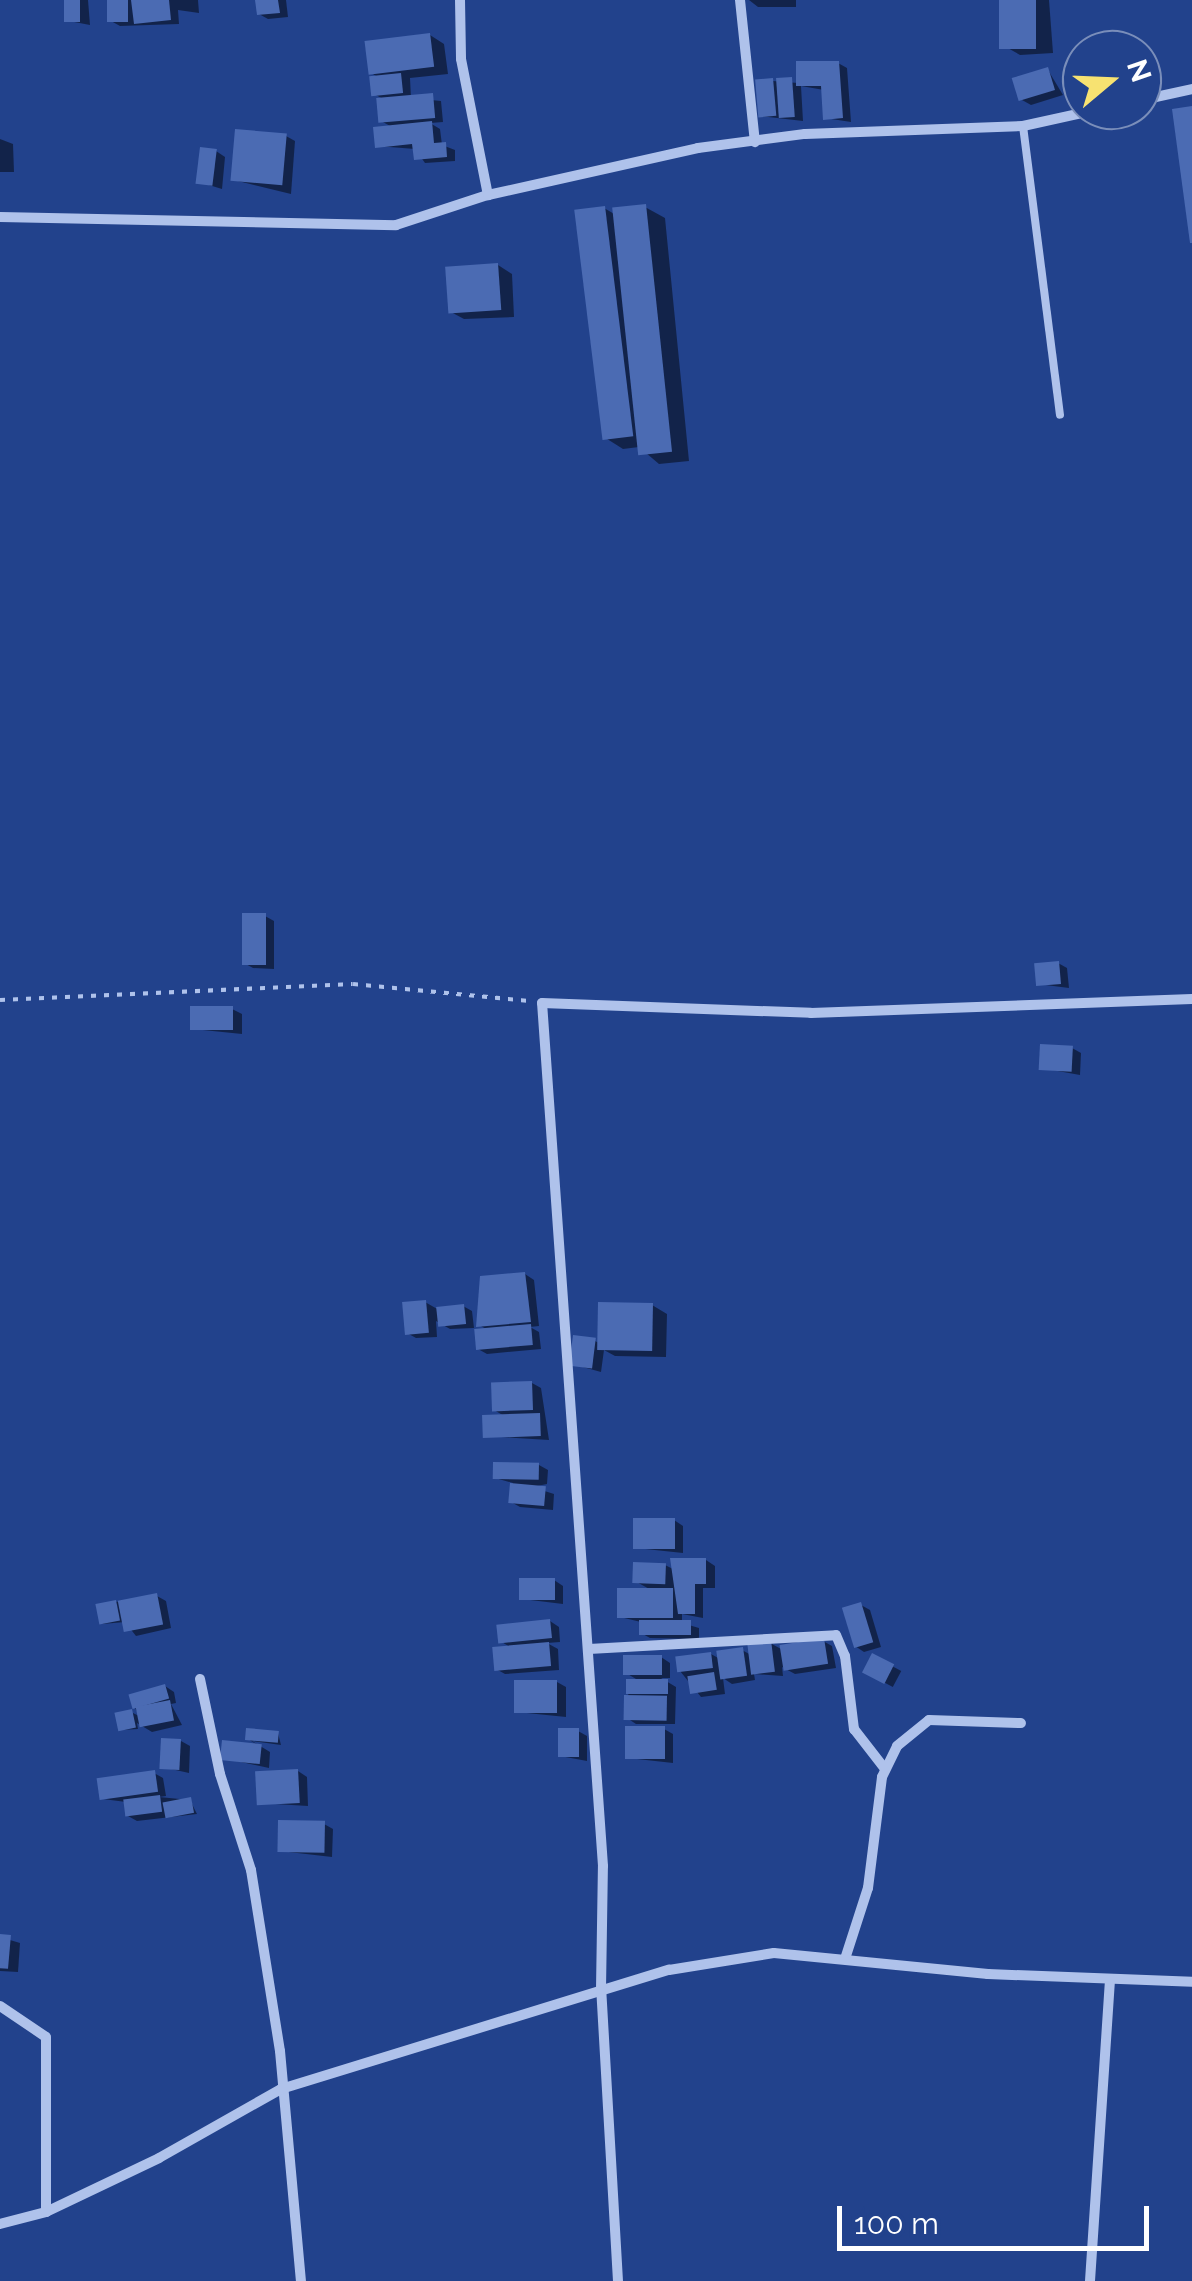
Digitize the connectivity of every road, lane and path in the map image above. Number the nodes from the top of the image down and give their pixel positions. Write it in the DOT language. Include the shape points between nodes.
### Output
graph roads {
  1 [pos="460,0"];
  2 [pos="740,0"];
  3 [pos="1192,88"];
  4 [pos="1162,95"];
  5 [pos="1062,117"];
  6 [pos="1022,126"];
  7 [pos="755,142"];
  8 [pos="488,195"];
  9 [pos="0,217"];
  10 [pos="1060,415"];
  11 [pos="1192,998"];
  12 [pos="0,1000"];
  13 [pos="542,1003"];
  14 [pos="589,1650"];
  15 [pos="200,1679"];
  16 [pos="1021,1723"];
  17 [pos="885,1769"];
  18 [pos="845,1959"];
  19 [pos="1110,1980"];
  20 [pos="1192,1982"];
  21 [pos="602,1989"];
  22 [pos="0,2006"];
  23 [pos="282,2089"];
  24 [pos="46,2212"];
  25 [pos="0,2224"];
  26 [pos="300,2281"];
  27 [pos="618,2281"];
  28 [pos="1090,2281"];
  1 -- 8 [label="street" via="461,59"];
  2 -- 7 [label="street"];
  3 -- 4 [label="street"];
  5 -- 6 [label="street"];
  6 -- 7 [label="street" via="804,134"];
  6 -- 10 [label="lane"];
  7 -- 8 [label="street" via="698,148"];
  8 -- 9 [label="street" via="420,220 373,227"];
  11 -- 13 [label="street" via="811,1013"];
  12 -- 13 [label="path" via="352,984"];
  13 -- 14 [label="street"];
  14 -- 17 [label="street" via="836,1635 846,1656 854,1730"];
  14 -- 21 [label="street" via="603,1866"];
  15 -- 23 [label="street" via="224,1789 252,1870"];
  16 -- 17 [label="street" via="929,1720 896,1746"];
  17 -- 18 [label="street" via="868,1888"];
  18 -- 19 [label="street"];
  18 -- 21 [label="street" via="774,1953"];
  19 -- 20 [label="street"];
  19 -- 28 [label="street"];
  21 -- 23 [label="street"];
  21 -- 27 [label="street"];
  22 -- 24 [label="street" via="46,2037"];
  23 -- 24 [label="street"];
  23 -- 26 [label="street"];
  24 -- 25 [label="street"];
}
